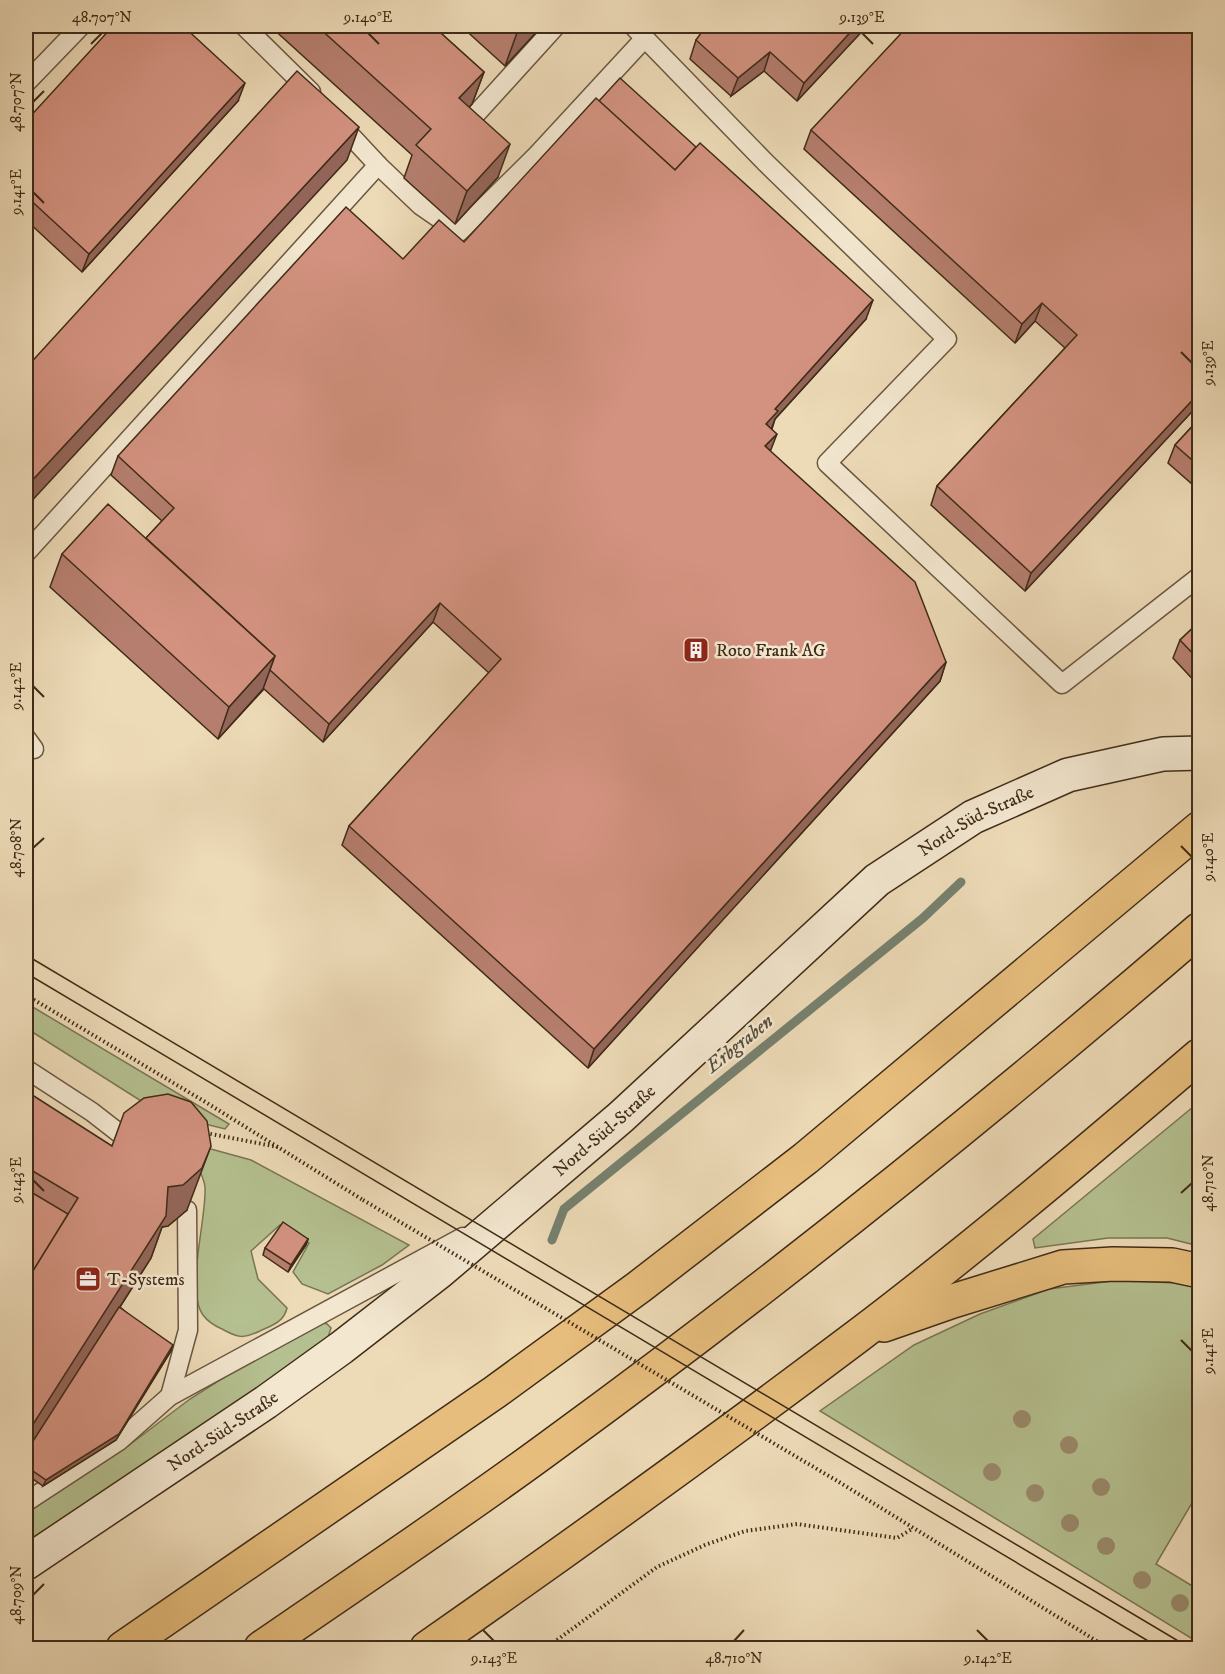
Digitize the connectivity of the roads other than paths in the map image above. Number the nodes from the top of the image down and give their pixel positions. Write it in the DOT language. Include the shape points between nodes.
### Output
graph roads {
  1 [pos="81,26"];
  2 [pos="244,26"];
  3 [pos="556,26"];
  4 [pos="638,32"];
  5 [pos="26,83"];
  6 [pos="477,113"];
  7 [pos="378,165"];
  8 [pos="26,553"];
  9 [pos="1200,576"];
  10 [pos="1200,753"];
  11 [pos="1200,828"];
  12 [pos="1200,929"];
  13 [pos="1200,1055"];
  14 [pos="26,1069"];
  15 [pos="128,1140"];
  16 [pos="514,1209"];
  17 [pos="187,1210"];
  18 [pos="1200,1271"];
  19 [pos="861,1333"];
  20 [pos="170,1396"];
  21 [pos="26,1502"];
  22 [pos="26,1563"];
  23 [pos="123,1648"];
  24 [pos="261,1648"];
  25 [pos="427,1648"];
  1 -- 5 [label="lane"];
  2 -- 7 [label="lane" via="289,68"];
  3 -- 6 [label="lane"];
  4 -- 7 [label="lane" via="535,157 459,232 420,205"];
  4 -- 9 [label="lane" via="946,339 827,463 1062,684"];
  7 -- 8 [label="lane"];
  10 -- 16 [label="main road, Nord-Süd-Straße" via="1163,754 1068,776 973,817 877,880 621,1117"];
  11 -- 23 [label="highway" via="806,1158 639,1287 495,1392"];
  12 -- 24 [label="highway" via="1077,1035 865,1206 663,1362 552,1446"];
  13 -- 19 [label="highway" via="1087,1152"];
  14 -- 15 [label="lane"];
  16 -- 20 [label="lane"];
  16 -- 22 [label="main road, Nord-Süd-Straße" via="331,1355"];
  17 -- 20 [label="lane" via="188,1330"];
  18 -- 19 [label="highway" via="1172,1265 1063,1267"];
  19 -- 25 [label="highway" via="596,1530"];
  20 -- 21 [label="lane" via="119,1441"];
}
